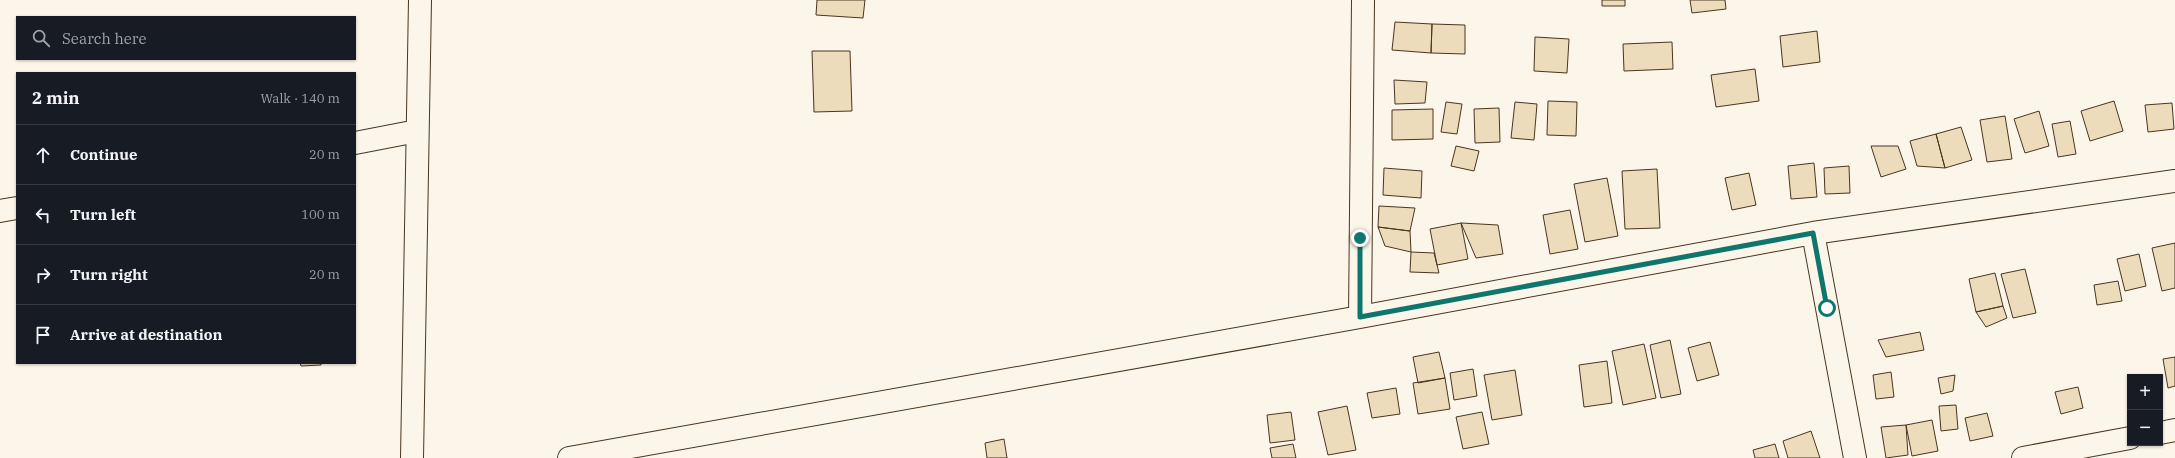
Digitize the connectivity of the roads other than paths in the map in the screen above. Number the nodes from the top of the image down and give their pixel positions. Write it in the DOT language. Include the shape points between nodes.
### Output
graph roads {
  1 [pos="420,0"];
  2 [pos="1363,0"];
  3 [pos="417,131"];
  4 [pos="356,143"];
  5 [pos="2175,181"];
  6 [pos="16,208"];
  7 [pos="0,211"];
  8 [pos="1813,233"];
  9 [pos="1360,317"];
  10 [pos="2175,430"];
  11 [pos="2163,432"];
  12 [pos="2127,439"];
  13 [pos="412,458"];
  14 [pos="569,458"];
  15 [pos="1855,458"];
  16 [pos="2023,458"];
  1 -- 3 [label="street"];
  2 -- 9 [label="street"];
  3 -- 4 [label="street"];
  3 -- 13 [label="street"];
  5 -- 8 [label="street"];
  6 -- 7 [label="street"];
  8 -- 9 [label="street"];
  8 -- 15 [label="street"];
  9 -- 14 [label="street"];
  10 -- 11 [label="street"];
  12 -- 16 [label="street"];
}
